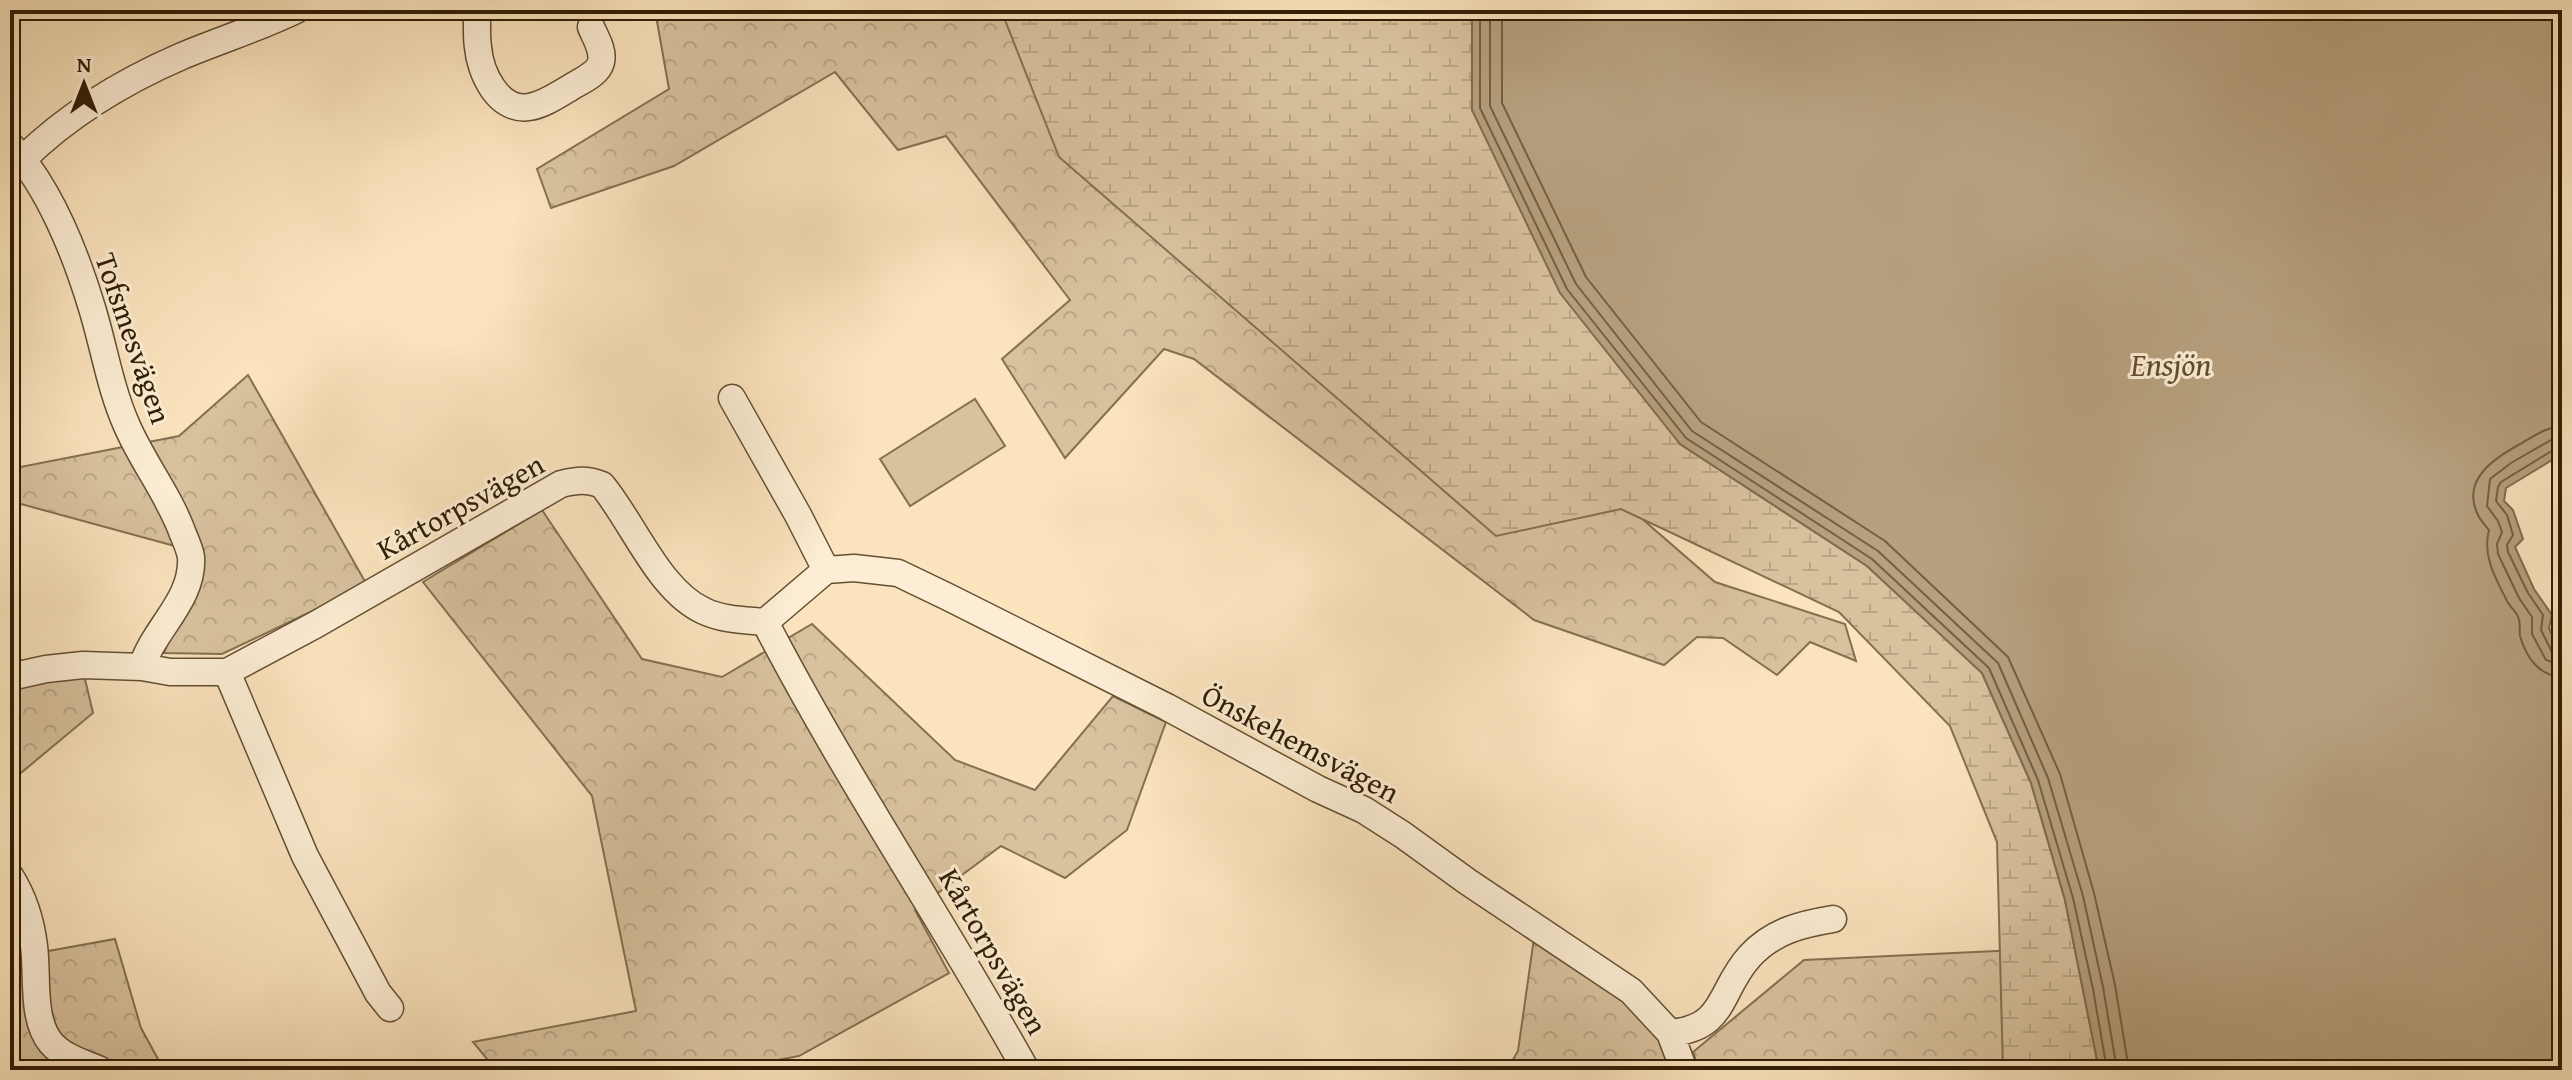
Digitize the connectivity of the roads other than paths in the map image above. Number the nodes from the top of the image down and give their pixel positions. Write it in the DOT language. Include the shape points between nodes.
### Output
graph roads {
  1 [pos="296,10"];
  2 [pos="476,10"];
  3 [pos="591,27"];
  4 [pos="17,152"];
  5 [pos="732,398"];
  6 [pos="826,570"];
  7 [pos="765,622"];
  8 [pos="142,667"];
  9 [pos="227,672"];
  10 [pos="10,677"];
  11 [pos="10,876"];
  12 [pos="1833,919"];
  13 [pos="390,1008"];
  14 [pos="1670,1033"];
  15 [pos="100,1070"];
  16 [pos="1026,1070"];
  17 [pos="1684,1070"];
  1 -- 4 [label="street, Tofsmesvägen" via="181,57"];
  2 -- 3 [label="street" via="482,69 513,106 528,108 547,101 594,73 601,63"];
  4 -- 8 [label="street, Tofsmesvägen" via="65,235 126,426 166,496 191,555 180,601 146,652"];
  5 -- 6 [label="street"];
  6 -- 7 [label="street"];
  6 -- 14 [label="street, Önskehemsvägen" via="898,573 1364,810 1631,991"];
  7 -- 9 [label="street, Kårtorpsvägen" via="702,610 675,589 602,485 576,480"];
  7 -- 16 [label="street, Kårtorpsvägen"];
  8 -- 9 [label="street, Kårtorpsvägen"];
  8 -- 10 [label="street, Kårtorpsvägen" via="83,665"];
  9 -- 13 [label="street" via="305,856"];
  11 -- 15 [label="street" via="29,917 41,1022 52,1043"];
  12 -- 14 [label="street" via="1802,924 1762,945 1738,972 1714,1016 1703,1025"];
  14 -- 17 [label="street, Önskehemsvägen"];
}
